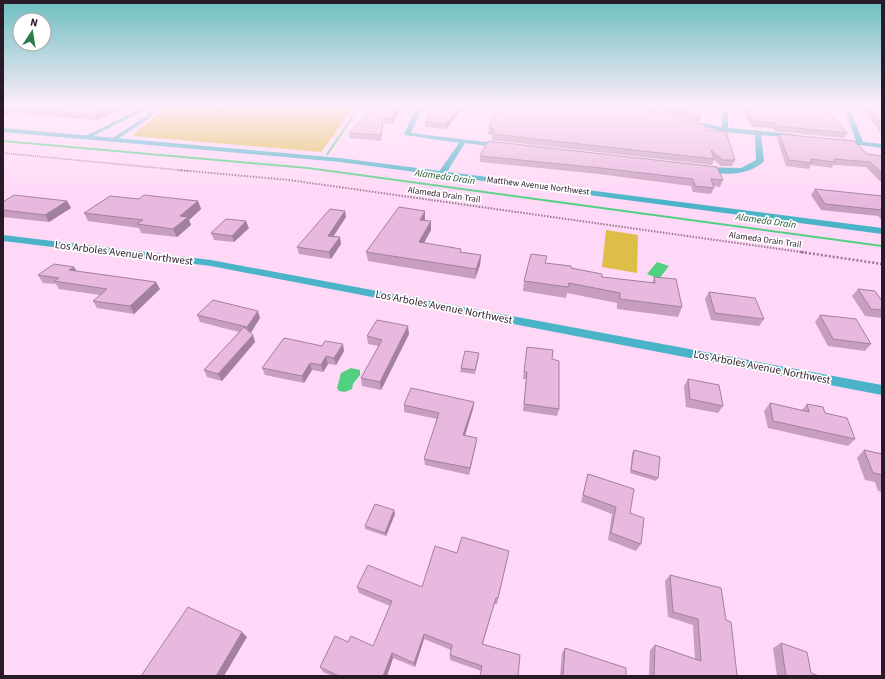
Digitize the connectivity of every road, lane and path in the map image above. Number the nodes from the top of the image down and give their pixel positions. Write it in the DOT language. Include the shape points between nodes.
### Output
graph roads {
  1 [pos="93,138"];
  2 [pos="118,138"];
  3 [pos="436,138"];
  4 [pos="758,138"];
  5 [pos="858,138"];
  6 [pos="114,140"];
  7 [pos="836,140"];
  8 [pos="463,141"];
  9 [pos="860,142"];
  10 [pos="509,146"];
  11 [pos="882,146"];
  12 [pos="3,153"];
  13 [pos="693,168"];
  14 [pos="442,173"];
  15 [pos="882,231"];
  16 [pos="3,238"];
  17 [pos="882,264"];
  18 [pos="882,390"];
  1 -- 6 [label="street, Matthew Avenue Northwest"];
  2 -- 6 [label="street"];
  3 -- 8 [label="street"];
  4 -- 13 [label="street" via="760,161 753,167 736,170"];
  5 -- 9 [label="street"];
  6 -- 14 [label="street, Matthew Avenue Northwest" via="318,157"];
  7 -- 9 [label="street"];
  8 -- 10 [label="street"];
  8 -- 14 [label="street"];
  9 -- 11 [label="street"];
  12 -- 17 [label="path, Alameda Drain Trail" via="289,180"];
  14 -- 15 [label="street, Matthew Avenue Northwest"];
  16 -- 18 [label="street, Los Arboles Avenue Northwest" via="211,263"];
}
